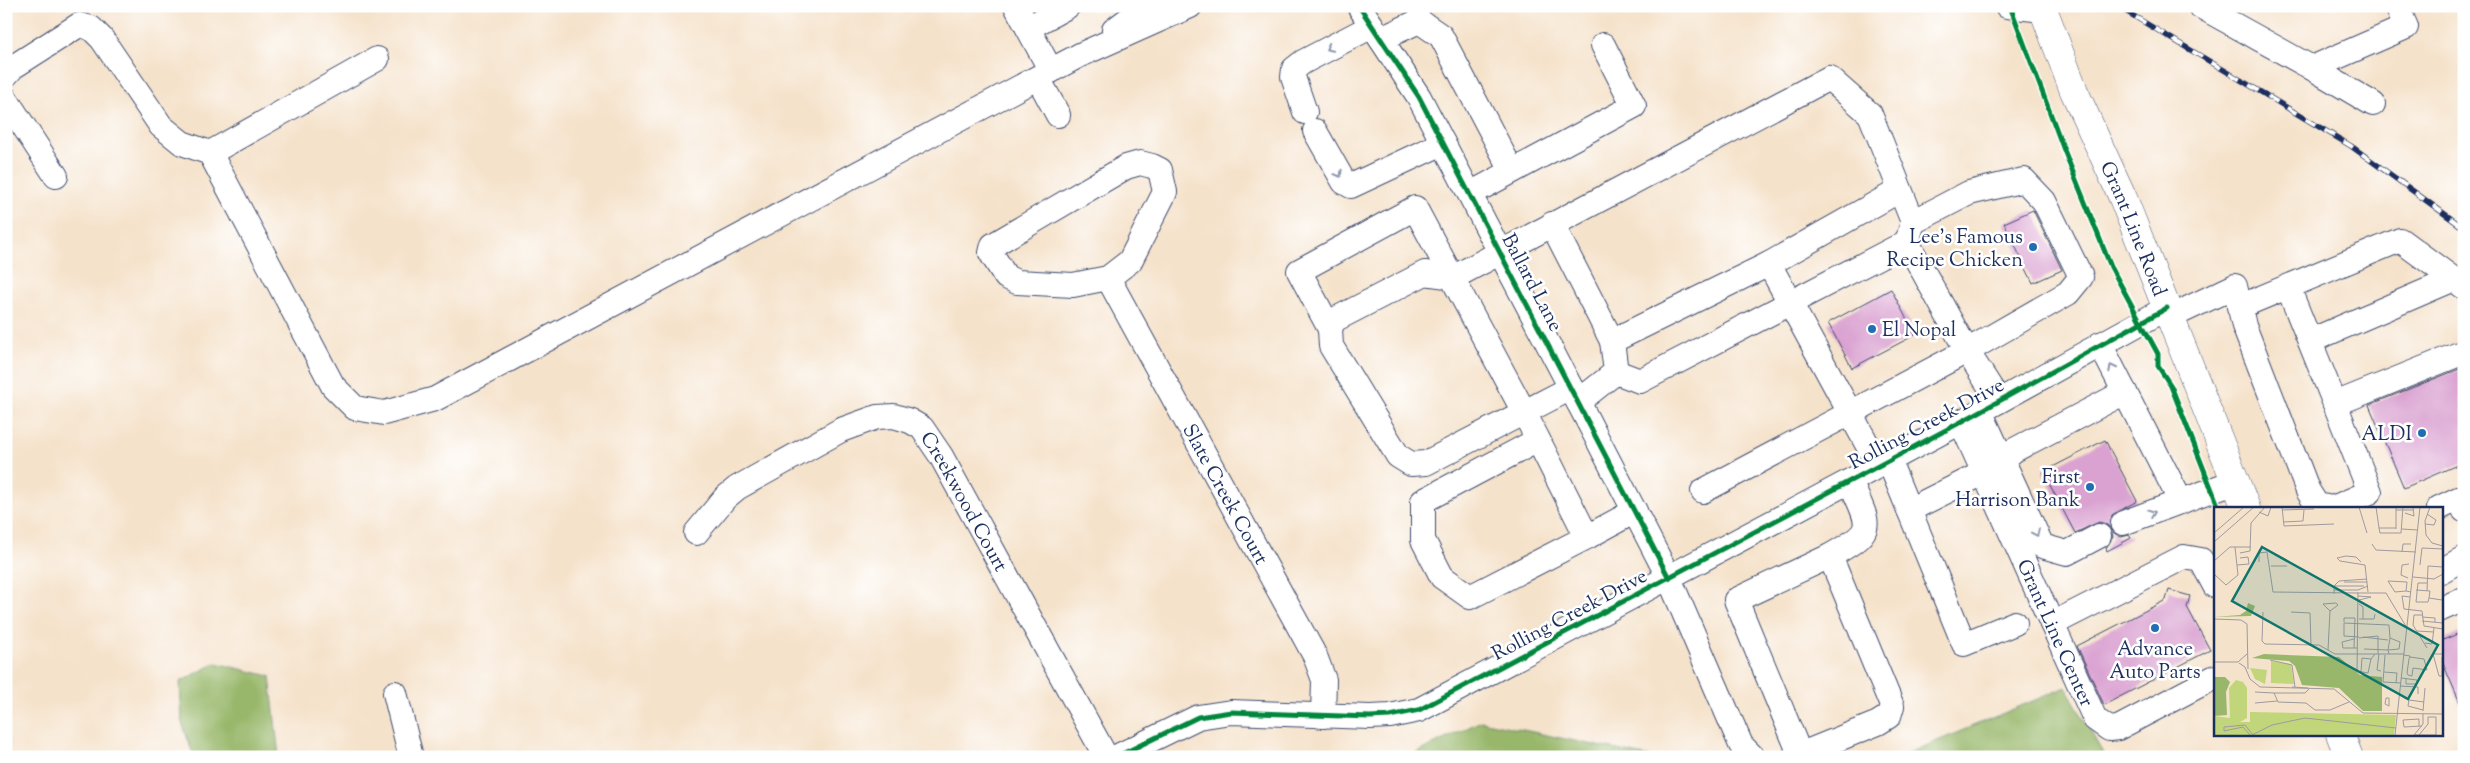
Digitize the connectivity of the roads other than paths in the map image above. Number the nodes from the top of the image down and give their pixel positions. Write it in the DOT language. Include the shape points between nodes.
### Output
graph roads {
  1 [pos="1016,6"];
  2 [pos="1068,6"];
  3 [pos="1146,6"];
  4 [pos="1190,6"];
  5 [pos="1359,6"];
  6 [pos="2007,6"];
  7 [pos="2200,6"];
  8 [pos="2397,6"];
  9 [pos="2043,8"];
  10 [pos="1028,28"];
  11 [pos="1376,33"];
  12 [pos="1603,45"];
  13 [pos="1080,55"];
  14 [pos="377,59"];
  15 [pos="2312,68"];
  16 [pos="1044,74"];
  17 [pos="6,75"];
  18 [pos="6,99"];
  19 [pos="2373,104"];
  20 [pos="1058,115"];
  21 [pos="1443,143"];
  22 [pos="210,153"];
  23 [pos="1512,172"];
  24 [pos="56,176"];
  25 [pos="1900,190"];
  26 [pos="1470,194"];
  27 [pos="1552,224"];
  28 [pos="1910,232"];
  29 [pos="1500,251"];
  30 [pos="1769,264"];
  31 [pos="1454,277"];
  32 [pos="1108,278"];
  33 [pos="2459,283"];
  34 [pos="2288,287"];
  35 [pos="1790,303"];
  36 [pos="2239,307"];
  37 [pos="2168,312"];
  38 [pos="1330,329"];
  39 [pos="2310,340"];
  40 [pos="1612,341"];
  41 [pos="2100,344"];
  42 [pos="1968,351"];
  43 [pos="2464,352"];
  44 [pos="1616,372"];
  45 [pos="2125,392"];
  46 [pos="1575,395"];
  47 [pos="2335,404"];
  48 [pos="1524,412"];
  49 [pos="1980,412"];
  50 [pos="1851,414"];
  51 [pos="1538,440"];
  52 [pos="2001,457"];
  53 [pos="1884,463"];
  54 [pos="1983,473"];
  55 [pos="1850,481"];
  56 [pos="2236,481"];
  57 [pos="1703,491"];
  58 [pos="2181,502"];
  59 [pos="2246,507"];
  60 [pos="2327,507"];
  61 [pos="2334,507"];
  62 [pos="2441,507"];
  63 [pos="1909,510"];
  64 [pos="2464,510"];
  65 [pos="1635,512"];
  66 [pos="2123,523"];
  67 [pos="696,533"];
  68 [pos="2099,536"];
  69 [pos="1586,538"];
  70 [pos="1830,556"];
  71 [pos="2464,558"];
  72 [pos="2442,570"];
  73 [pos="1669,578"];
  74 [pos="2214,584"];
  75 [pos="2464,599"];
  76 [pos="2442,609"];
  77 [pos="2015,623"];
  78 [pos="2052,624"];
  79 [pos="2214,678"];
  80 [pos="395,693"];
  81 [pos="1323,716"];
  82 [pos="2341,736"];
  83 [pos="1797,756"];
  84 [pos="411,757"];
  85 [pos="1106,757"];
  86 [pos="1116,757"];
  87 [pos="1753,757"];
  88 [pos="2350,757"];
  1 -- 10 [label="street"];
  2 -- 10 [label="street"];
  3 -- 13 [label="street"];
  4 -- 13 [label="street"];
  5 -- 11 [label="street, Ballard Lane"];
  6 -- 9 [label="street"];
  7 -- 15 [label="street"];
  8 -- 15 [label="street" via="2406,27"];
  9 -- 37 [label="main road, Grant Line Road" via="2074,91"];
  10 -- 16 [label="street"];
  11 -- 21 [label="street, Ballard Lane" via="1419,97"];
  11 -- 21 [label="street, one-way" via="1303,62 1294,70 1293,77 1310,121 1344,182 1351,186"];
  11 -- 23 [label="street" via="1419,21 1441,36"];
  12 -- 23 [label="street" via="1634,106"];
  13 -- 16 [label="street"];
  14 -- 22 [label="street"];
  15 -- 19 [label="street"];
  16 -- 20 [label="street"];
  16 -- 22 [label="street" via="435,399 384,413 355,408 333,386"];
  17 -- 22 [label="street" via="13,67 79,25 91,28 102,39 161,126 182,143"];
  18 -- 24 [label="street"];
  21 -- 26 [label="street, Ballard Lane"];
  23 -- 26 [label="street"];
  25 -- 27 [label="street" via="1870,114 1829,78"];
  25 -- 28 [label="street"];
  25 -- 30 [label="street"];
  26 -- 29 [label="street, Ballard Lane"];
  27 -- 29 [label="street"];
  27 -- 40 [label="street"];
  28 -- 35 [label="street"];
  28 -- 42 [label="street"];
  28 -- 42 [label="street" via="1969,193 2024,180 2044,200 2081,277 2068,292"];
  29 -- 31 [label="street"];
  29 -- 46 [label="street, Ballard Lane"];
  30 -- 35 [label="street"];
  30 -- 40 [label="street"];
  31 -- 38 [label="street" via="1425,273 1334,320"];
  31 -- 38 [label="street" via="1415,208 1299,271"];
  31 -- 48 [label="street"];
  32 -- 32 [label="street" via="1074,285 1017,282 1006,278 991,253 993,245 1126,167 1140,163 1152,166 1160,170 1165,192 1130,261"];
  32 -- 81 [label="street, Slate Creek Court" via="1315,656 1324,680"];
  33 -- 34 [label="street" via="2400,240"];
  33 -- 39 [label="street"];
  34 -- 36 [label="street"];
  34 -- 39 [label="street"];
  35 -- 44 [label="street" via="1640,382"];
  35 -- 50 [label="street"];
  36 -- 37 [label="street, Rolling Creek Drive" via="2234,286"];
  36 -- 60 [label="street" via="2308,490 2317,505"];
  37 -- 41 [label="street, Rolling Creek Drive"];
  37 -- 56 [label="main road, Grant Line Road"];
  38 -- 48 [label="street" via="1331,346 1398,456 1411,464 1426,463"];
  39 -- 47 [label="street"];
  40 -- 44 [label="street"];
  45 -- 41 [label="street, one-way"];
  41 -- 49 [label="street, Rolling Creek Drive"];
  42 -- 49 [label="street"];
  42 -- 50 [label="street"];
  43 -- 47 [label="street"];
  44 -- 46 [label="street"];
  45 -- 52 [label="street"];
  45 -- 58 [label="street"];
  46 -- 48 [label="street"];
  46 -- 65 [label="street, Ballard Lane"];
  47 -- 61 [label="street" via="2370,492"];
  48 -- 51 [label="street"];
  49 -- 52 [label="street"];
  49 -- 53 [label="street, Rolling Creek Drive"];
  49 -- 54 [label="street, Grant Line Center"];
  50 -- 53 [label="street"];
  50 -- 57 [label="street"];
  51 -- 69 [label="street"];
  51 -- 69 [label="street" via="1423,501 1423,540 1442,578 1470,597"];
  52 -- 68 [label="street, one-way" via="2042,546 2067,553"];
  53 -- 55 [label="street, Rolling Creek Drive"];
  53 -- 63 [label="street"];
  54 -- 63 [label="street"];
  54 -- 78 [label="street, Grant Line Center"];
  55 -- 70 [label="street" via="1868,522 1860,538"];
  55 -- 73 [label="street, Rolling Creek Drive"];
  56 -- 58 [label="street"];
  56 -- 59 [label="main road, Grant Line Road"];
  66 -- 58 [label="street, one-way"];
  62 -- 64 [label="street" via="2458,499"];
  63 -- 77 [label="street" via="1964,644"];
  65 -- 69 [label="street"];
  65 -- 73 [label="street, Ballard Lane"];
  67 -- 85 [label="street, Creekwood Court" via="736,488 842,430 877,417 894,416 910,420 922,428 941,456"];
  70 -- 83 [label="street" via="1736,600"];
  70 -- 83 [label="street" via="1892,706 1889,716 1878,723"];
  71 -- 72 [label="street"];
  73 -- 81 [label="street, Rolling Creek Drive" via="1419,710 1384,717"];
  73 -- 87 [label="street, Ballard Lane" via="1740,745"];
  74 -- 78 [label="street" via="2201,560 2184,558"];
  75 -- 76 [label="street"];
  78 -- 79 [label="street, Grant Line Center" via="2092,714 2109,729 2118,728"];
  80 -- 84 [label="street"];
  81 -- 86 [label="street, Rolling Creek Drive" via="1231,712 1209,715 1172,728"];
  82 -- 88 [label="main road"];
}
